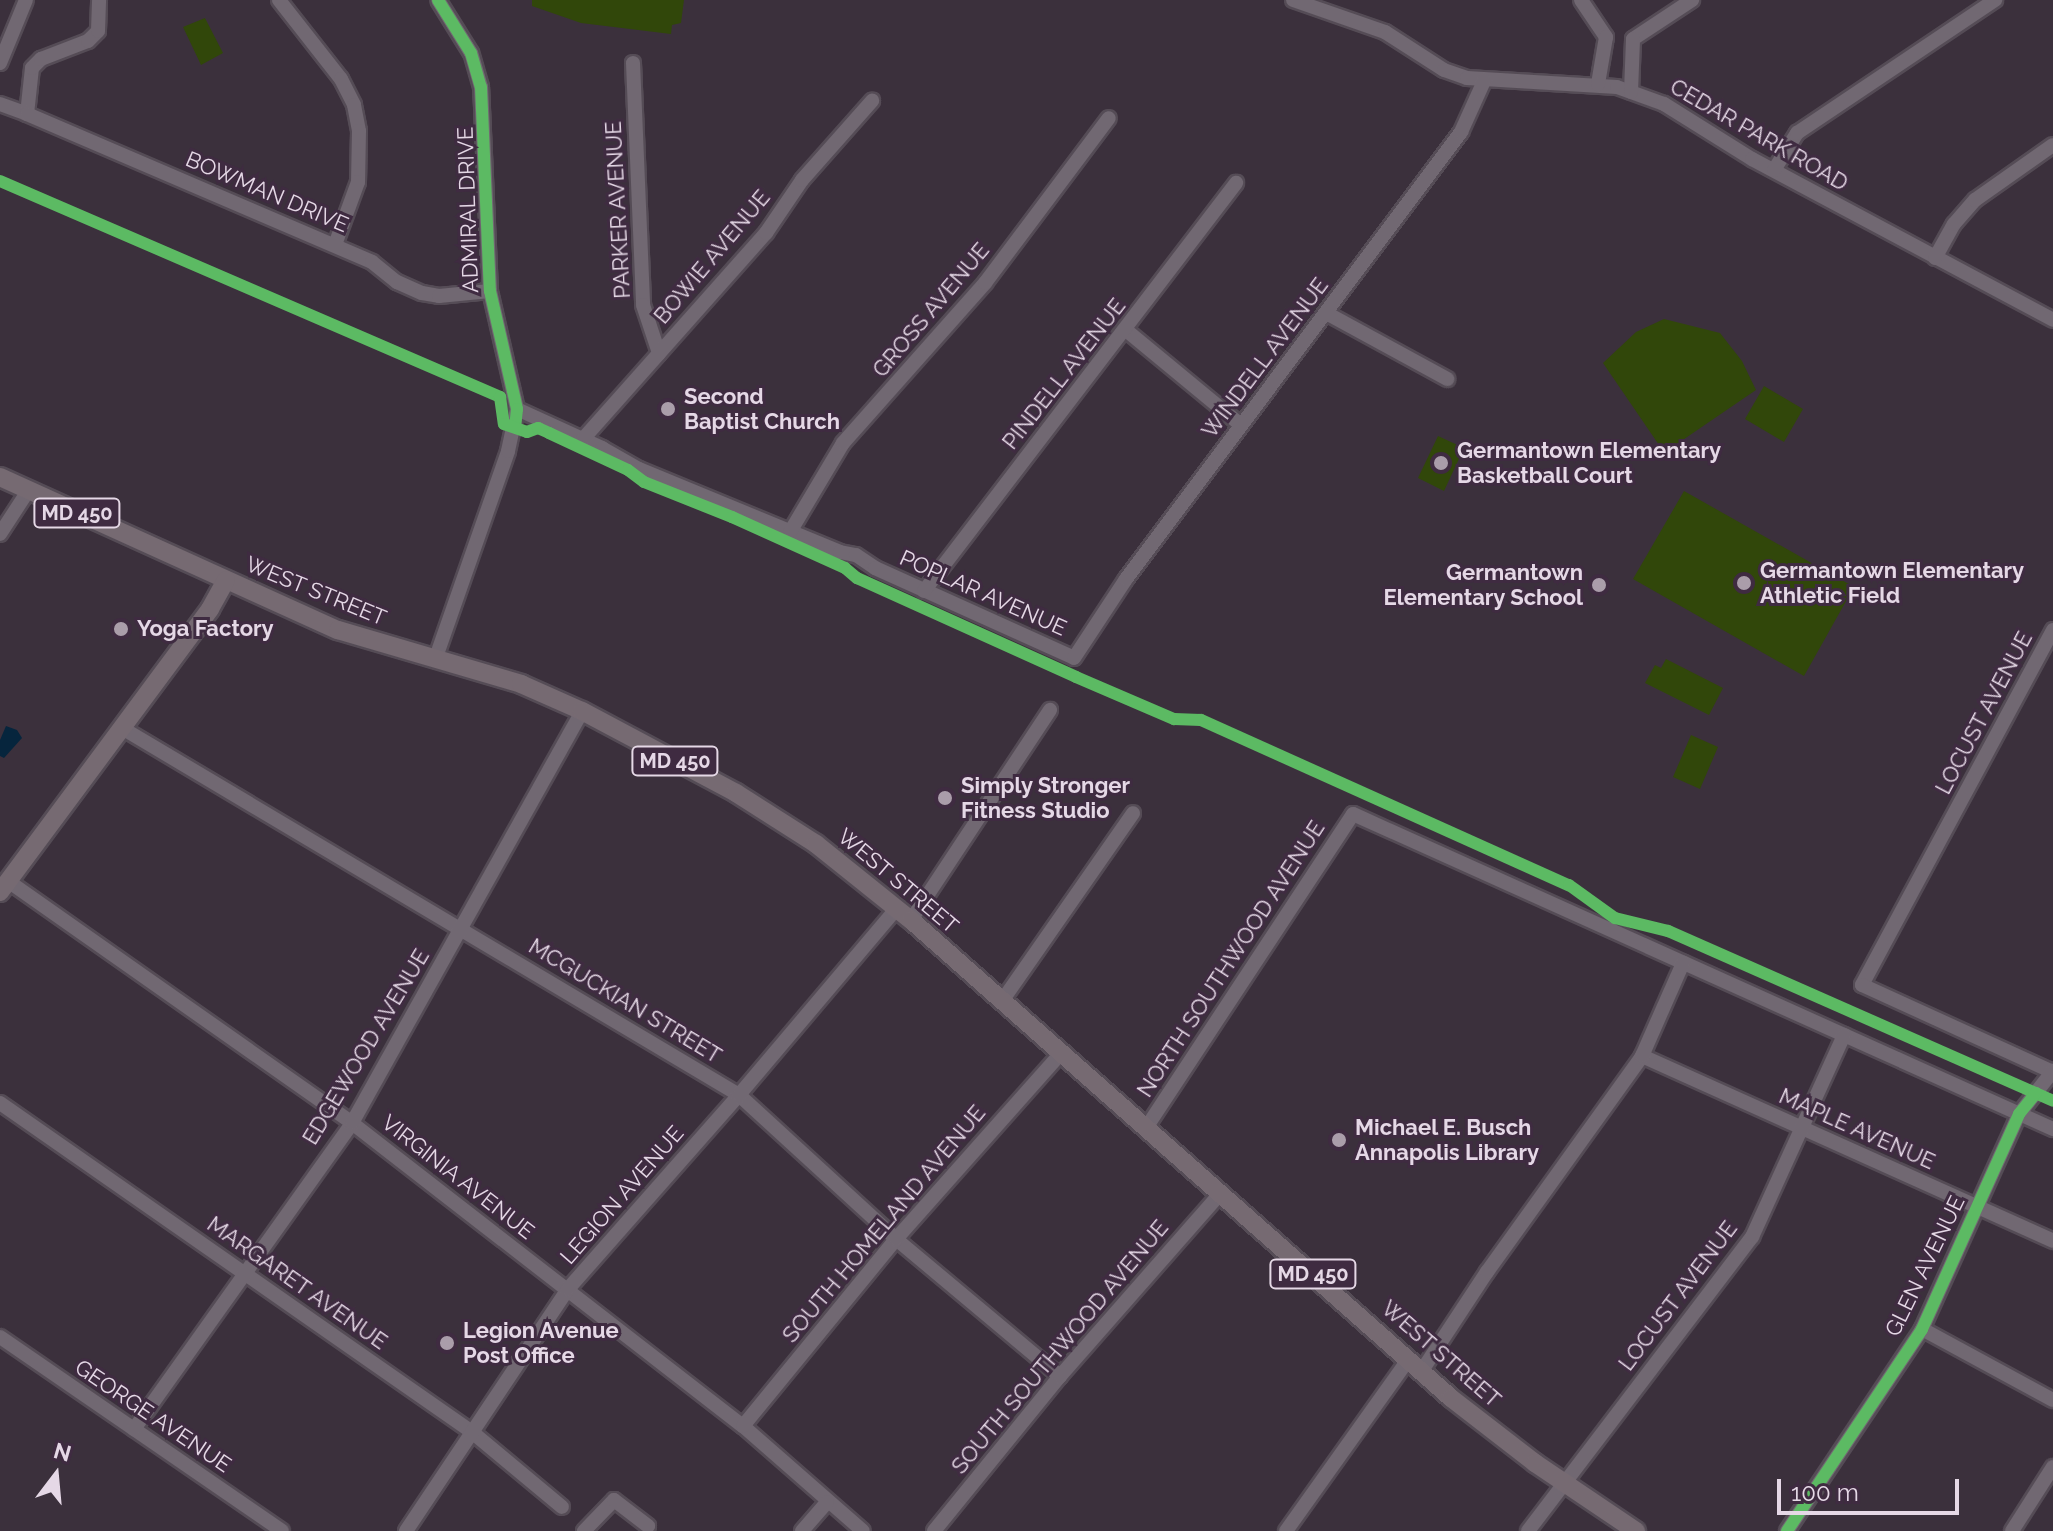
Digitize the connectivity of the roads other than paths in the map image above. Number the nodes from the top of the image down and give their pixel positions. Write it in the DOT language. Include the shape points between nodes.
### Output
graph roads {
  1 [pos="26,0"];
  2 [pos="99,0"];
  3 [pos="279,0"];
  4 [pos="438,0"];
  5 [pos="1293,0"];
  6 [pos="1581,0"];
  7 [pos="1692,0"];
  8 [pos="1995,0"];
  9 [pos="1606,37"];
  10 [pos="1633,39"];
  11 [pos="0,63"];
  12 [pos="633,63"];
  13 [pos="1484,81"];
  14 [pos="1598,84"];
  15 [pos="1631,92"];
  16 [pos="872,101"];
  17 [pos="0,104"];
  18 [pos="27,114"];
  19 [pos="1109,118"];
  20 [pos="2053,145"];
  21 [pos="1774,170"];
  22 [pos="1236,183"];
  23 [pos="335,245"];
  24 [pos="1935,258"];
  25 [pos="490,291"];
  26 [pos="1328,314"];
  27 [pos="2053,320"];
  28 [pos="1126,330"];
  29 [pos="659,353"];
  30 [pos="1447,379"];
  31 [pos="517,409"];
  32 [pos="1241,425"];
  33 [pos="583,439"];
  34 [pos="0,477"];
  35 [pos="28,491"];
  36 [pos="790,532"];
  37 [pos="0,534"];
  38 [pos="226,580"];
  39 [pos="924,591"];
  40 [pos="2053,630"];
  41 [pos="1074,658"];
  42 [pos="435,660"];
  43 [pos="1050,710"];
  44 [pos="582,711"];
  45 [pos="122,728"];
  46 [pos="1133,813"];
  47 [pos="4,886"];
  48 [pos="904,914"];
  49 [pos="461,928"];
  50 [pos="1683,963"];
  51 [pos="1002,1001"];
  52 [pos="1844,1035"];
  53 [pos="1062,1052"];
  54 [pos="1642,1056"];
  55 [pos="2053,1072"];
  56 [pos="739,1095"];
  57 [pos="0,1103"];
  58 [pos="2019,1114"];
  59 [pos="352,1123"];
  60 [pos="1146,1128"];
  61 [pos="1804,1129"];
  62 [pos="2053,1129"];
  63 [pos="1221,1193"];
  64 [pos="1976,1206"];
  65 [pos="896,1239"];
  66 [pos="2053,1241"];
  67 [pos="245,1273"];
  68 [pos="568,1289"];
  69 [pos="1922,1329"];
  70 [pos="0,1337"];
  71 [pos="1414,1366"];
  72 [pos="1060,1376"];
  73 [pos="2053,1400"];
  74 [pos="743,1426"];
  75 [pos="134,1429"];
  76 [pos="472,1432"];
  77 [pos="2053,1467"];
  78 [pos="1566,1484"];
  79 [pos="827,1502"];
  80 [pos="562,1507"];
  81 [pos="648,1526"];
  82 [pos="282,1531"];
  83 [pos="406,1531"];
  84 [pos="584,1531"];
  85 [pos="802,1531"];
  86 [pos="863,1531"];
  87 [pos="934,1531"];
  88 [pos="1286,1531"];
  89 [pos="1528,1531"];
  90 [pos="1636,1531"];
  91 [pos="1787,1531"];
  92 [pos="2012,1531"];
  1 -- 11 [label="street"];
  2 -- 18 [label="street" via="98,31 32,68"];
  3 -- 23 [label="street" via="341,79 354,105 358,182"];
  4 -- 25 [label="street, ADMIRAL DRIVE" via="471,53 481,87"];
  5 -- 13 [label="street, CEDAR PARK ROAD" via="1385,32 1444,70"];
  6 -- 9 [label="street"];
  7 -- 10 [label="street"];
  8 -- 21 [label="street" via="1797,133"];
  9 -- 10 [label="street"];
  9 -- 14 [label="street"];
  10 -- 15 [label="street"];
  12 -- 29 [label="street, PARKER AVENUE" via="643,305"];
  13 -- 14 [label="street, CEDAR PARK ROAD"];
  13 -- 26 [label="street, WINDELL AVENUE" via="1461,132"];
  14 -- 15 [label="street, CEDAR PARK ROAD"];
  15 -- 21 [label="street, CEDAR PARK ROAD" via="1664,104"];
  16 -- 29 [label="street, BOWIE AVENUE" via="802,180 766,233"];
  17 -- 18 [label="street, BOWMAN DRIVE"];
  18 -- 23 [label="street, BOWMAN DRIVE"];
  19 -- 36 [label="street, GROSS AVENUE" via="985,283 843,443"];
  20 -- 24 [label="street" via="1975,200"];
  21 -- 24 [label="street, CEDAR PARK ROAD"];
  22 -- 28 [label="street, PINDELL AVENUE"];
  23 -- 25 [label="street, BOWMAN DRIVE" via="422,293"];
  24 -- 27 [label="street, CEDAR PARK ROAD"];
  25 -- 31 [label="street, ADMIRAL DRIVE"];
  26 -- 30 [label="street"];
  26 -- 32 [label="street, WINDELL AVENUE"];
  28 -- 32 [label="street"];
  28 -- 39 [label="street, PINDELL AVENUE"];
  29 -- 33 [label="street, BOWIE AVENUE"];
  31 -- 33 [label="street, POPLAR AVENUE"];
  31 -- 42 [label="street, ADMIRAL DRIVE" via="508,451"];
  32 -- 41 [label="street, WINDELL AVENUE"];
  33 -- 36 [label="street, POPLAR AVENUE" via="613,457"];
  34 -- 35 [label="main road, WEST STREET / MD 450"];
  35 -- 37 [label="street"];
  35 -- 38 [label="main road, WEST STREET / MD 450"];
  36 -- 39 [label="street, POPLAR AVENUE" via="840,552 851,564 875,568"];
  38 -- 42 [label="main road, WEST STREET / MD 450" via="338,630"];
  38 -- 45 [label="main road"];
  39 -- 41 [label="street, POPLAR AVENUE"];
  40 -- 55 [label="street, LOCUST AVENUE" via="1862,985"];
  42 -- 44 [label="main road, WEST STREET / MD 450" via="521,684"];
  43 -- 48 [label="street, LEGION AVENUE"];
  44 -- 48 [label="main road, WEST STREET / MD 450" via="736,793 816,844"];
  44 -- 49 [label="street, EDGEWOOD AVENUE"];
  45 -- 47 [label="main road"];
  45 -- 49 [label="street, MCGUCKIAN STREET"];
  46 -- 51 [label="street"];
  47 -- 59 [label="street, VIRGINIA AVENUE"];
  48 -- 51 [label="main road, WEST STREET / MD 450"];
  48 -- 56 [label="street, LEGION AVENUE"];
  49 -- 56 [label="street, MCGUCKIAN STREET"];
  49 -- 59 [label="street, EDGEWOOD AVENUE"];
  50 -- 52 [label="street"];
  50 -- 54 [label="street"];
  50 -- 60 [label="street, NORTH SOUTHWOOD AVENUE" via="1353,814"];
  51 -- 53 [label="main road, WEST STREET / MD 450"];
  52 -- 58 [label="street"];
  52 -- 61 [label="street, LOCUST AVENUE"];
  53 -- 60 [label="main road, WEST STREET / MD 450"];
  53 -- 65 [label="street, SOUTH HOMELAND AVENUE"];
  54 -- 61 [label="street, MAPLE AVENUE"];
  54 -- 71 [label="street"];
  55 -- 58 [label="street, GLEN AVENUE"];
  56 -- 65 [label="street, MCGUCKIAN STREET"];
  56 -- 68 [label="street, LEGION AVENUE"];
  57 -- 67 [label="street, MARGARET AVENUE"];
  58 -- 62 [label="street"];
  58 -- 64 [label="street, GLEN AVENUE"];
  59 -- 67 [label="street, EDGEWOOD AVENUE"];
  59 -- 68 [label="street, VIRGINIA AVENUE"];
  60 -- 63 [label="main road, WEST STREET / MD 450"];
  61 -- 64 [label="street, MAPLE AVENUE"];
  61 -- 78 [label="street, LOCUST AVENUE" via="1752,1237"];
  63 -- 71 [label="main road, WEST STREET / MD 450"];
  63 -- 72 [label="street, SOUTH SOUTHWOOD AVENUE"];
  64 -- 66 [label="street, MAPLE AVENUE"];
  64 -- 69 [label="street, GLEN AVENUE"];
  65 -- 72 [label="street, MCGUCKIAN STREET"];
  65 -- 74 [label="street, SOUTH HOMELAND AVENUE"];
  67 -- 75 [label="street, EDGEWOOD AVENUE"];
  67 -- 76 [label="street, MARGARET AVENUE"];
  68 -- 74 [label="street, VIRGINIA AVENUE"];
  68 -- 76 [label="street, LEGION AVENUE"];
  69 -- 73 [label="street"];
  69 -- 91 [label="street, GLEN AVENUE"];
  70 -- 75 [label="street, GEORGE AVENUE"];
  71 -- 78 [label="main road, WEST STREET / MD 450"];
  71 -- 88 [label="street"];
  72 -- 87 [label="street, SOUTH SOUTHWOOD AVENUE"];
  74 -- 79 [label="street, VIRGINIA AVENUE"];
  75 -- 82 [label="street, GEORGE AVENUE"];
  76 -- 80 [label="street, MARGARET AVENUE"];
  76 -- 83 [label="street, LEGION AVENUE"];
  77 -- 92 [label="street"];
  78 -- 89 [label="street, LOCUST AVENUE"];
  78 -- 90 [label="main road, WEST STREET / MD 450"];
  79 -- 85 [label="street"];
  79 -- 86 [label="street, VIRGINIA AVENUE"];
  81 -- 84 [label="street" via="614,1500"];
}
